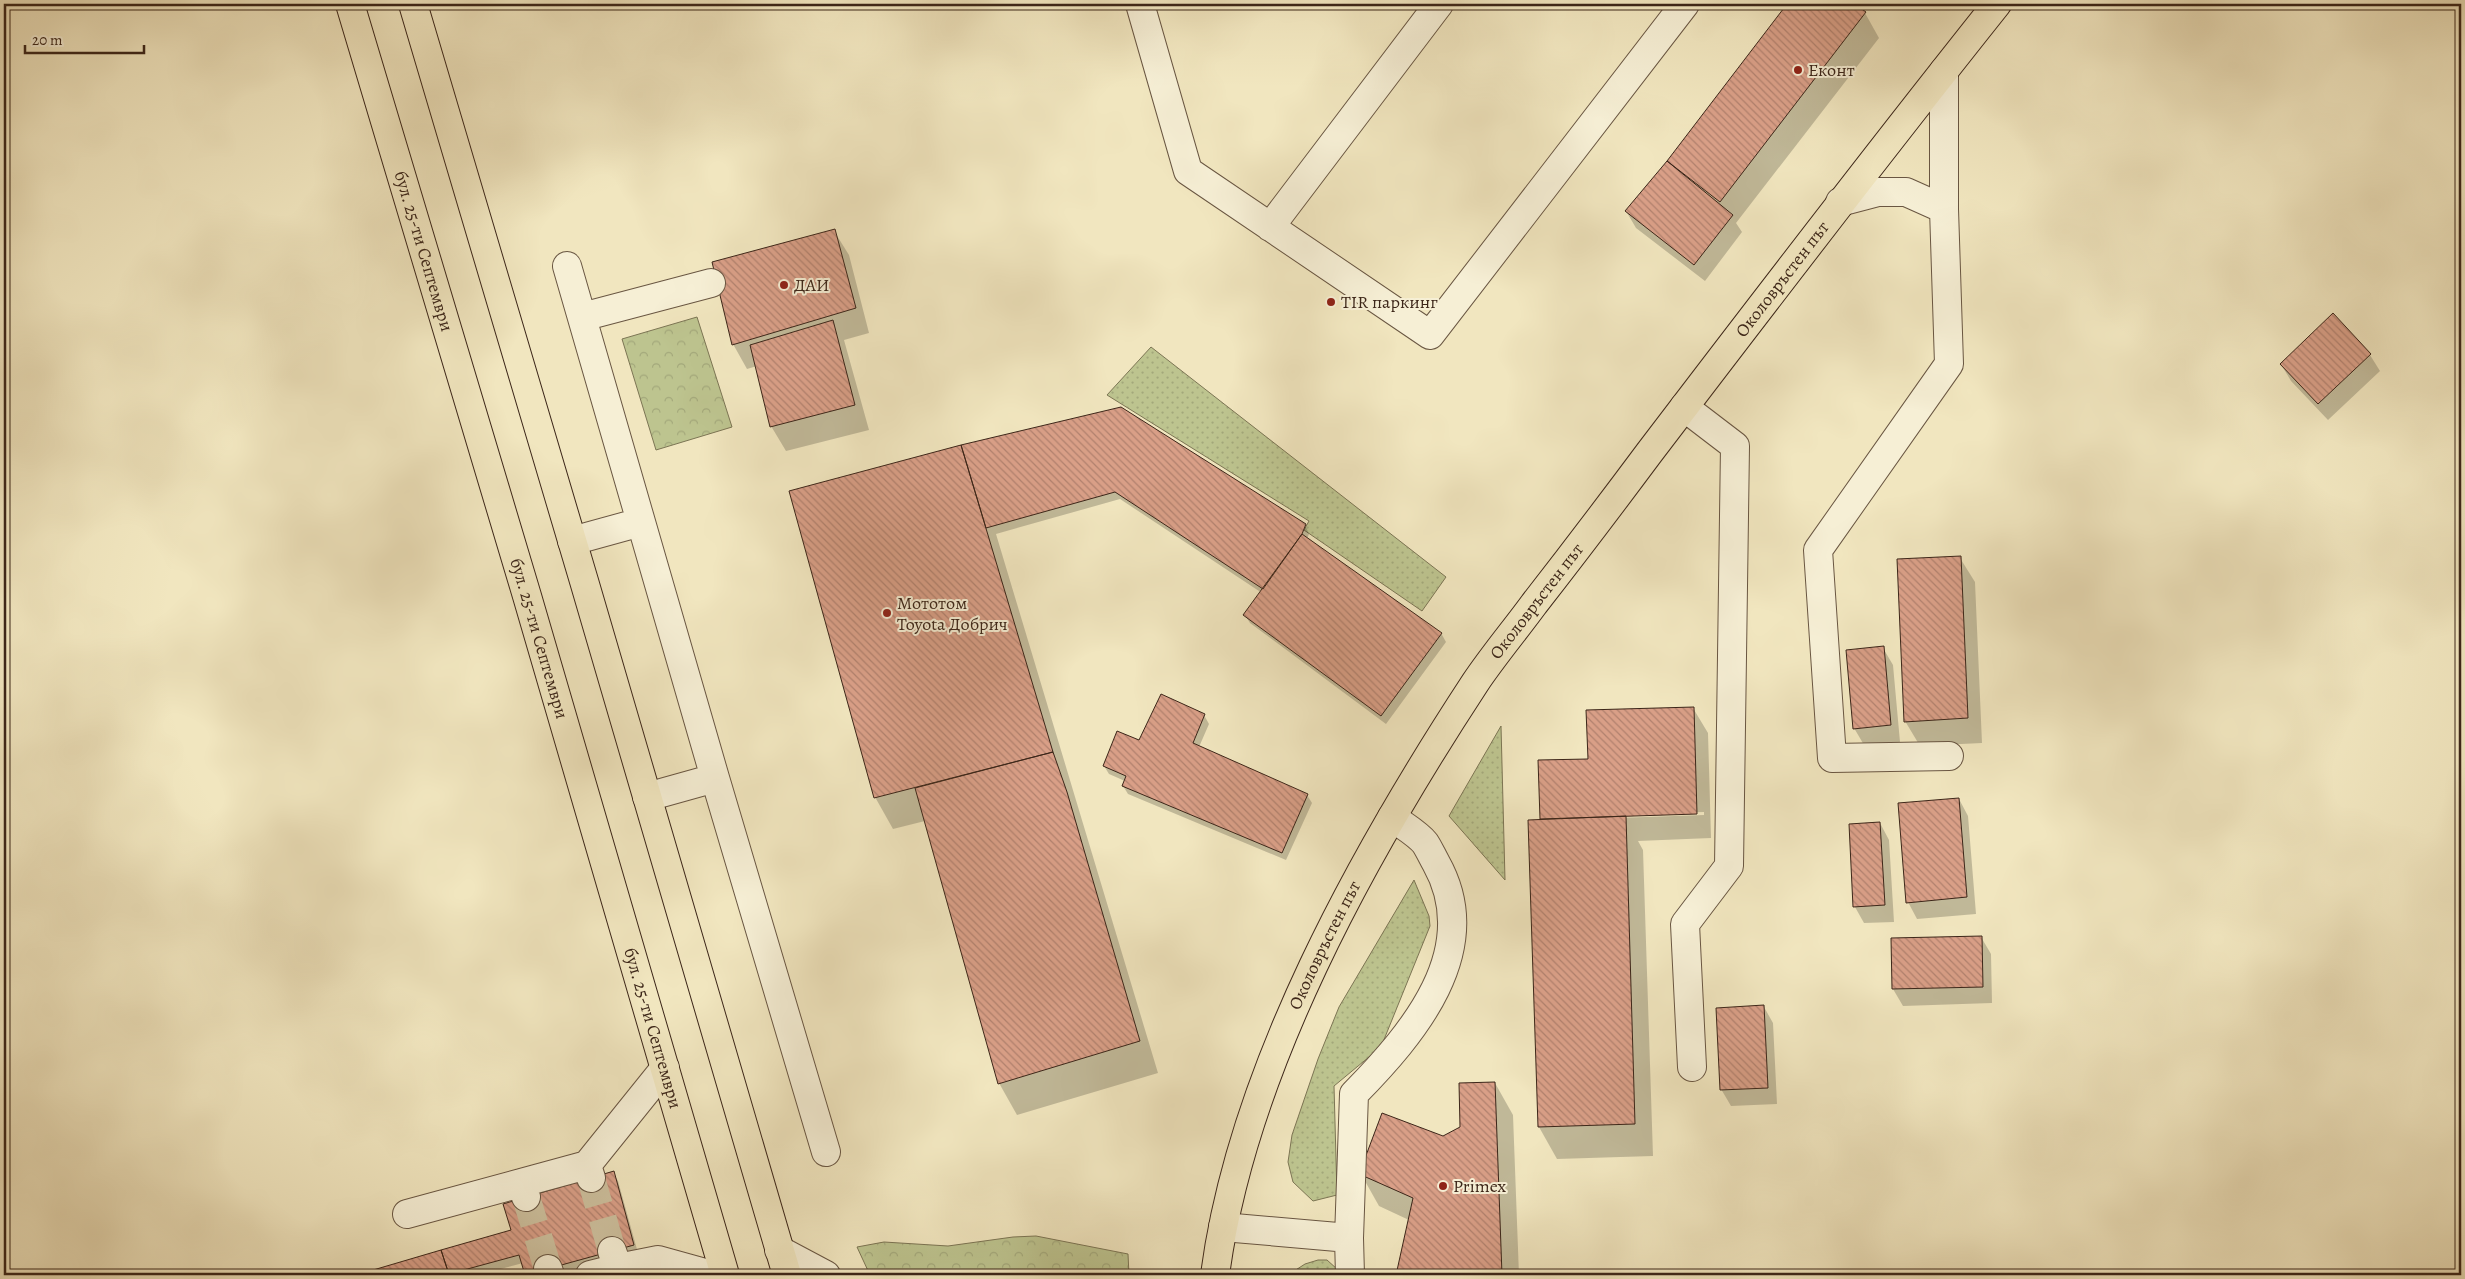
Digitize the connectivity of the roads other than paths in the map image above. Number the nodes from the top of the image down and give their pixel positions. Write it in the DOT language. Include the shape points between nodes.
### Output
graph roads {
  1 [pos="350,4"];
  2 [pos="413,4"];
  3 [pos="1140,4"];
  4 [pos="1439,4"];
  5 [pos="1685,4"];
  6 [pos="1997,4"];
  7 [pos="1944,71"];
  8 [pos="1840,202"];
  9 [pos="1944,209"];
  10 [pos="1270,227"];
  11 [pos="567,266"];
  12 [pos="711,283"];
  13 [pos="582,317"];
  14 [pos="1684,407"];
  15 [pos="641,522"];
  16 [pos="572,541"];
  17 [pos="1950,756"];
  18 [pos="715,778"];
  19 [pos="647,797"];
  20 [pos="1392,817"];
  21 [pos="1692,1066"];
  22 [pos="665,1068"];
  23 [pos="826,1152"];
  24 [pos="407,1214"];
  25 [pos="1223,1227"];
  26 [pos="1349,1238"];
  27 [pos="783,1263"];
  28 [pos="590,1275"];
  29 [pos="712,1275"];
  30 [pos="725,1275"];
  31 [pos="826,1275"];
  32 [pos="1215,1275"];
  33 [pos="1350,1275"];
  1 -- 22 [label="main road, бул. 25-ти Септември"];
  2 -- 16 [label="main road"];
  3 -- 10 [label="lane" via="1188,171"];
  4 -- 10 [label="lane"];
  5 -- 10 [label="lane" via="1430,335"];
  6 -- 7 [label="main road, Околовръстен път"];
  7 -- 8 [label="main road, Околовръстен път"];
  7 -- 9 [label="lane"];
  8 -- 9 [label="lane" via="1878,192 1906,192"];
  8 -- 14 [label="main road, Околовръстен път"];
  9 -- 17 [label="lane" via="1949,364 1818,550 1832,758"];
  11 -- 13 [label="lane"];
  12 -- 13 [label="lane"];
  13 -- 15 [label="lane"];
  14 -- 20 [label="main road, Околовръстен път" via="1477,680"];
  14 -- 21 [label="lane" via="1735,446 1729,866 1685,924"];
  15 -- 16 [label="lane"];
  15 -- 18 [label="lane"];
  16 -- 19 [label="main road"];
  18 -- 19 [label="lane"];
  18 -- 23 [label="lane"];
  19 -- 27 [label="main road"];
  20 -- 25 [label="main road, Околовръстен път" via="1317,960 1270,1068 1242,1150"];
  20 -- 26 [label="lane" via="1424,842 1444,876 1452,904 1452,931 1446,967 1424,1010 1391,1057 1354,1094"];
  22 -- 24 [label="lane" via="589,1172 524,1190"];
  22 -- 30 [label="main road, бул. 25-ти Септември"];
  25 -- 26 [label="lane"];
  25 -- 32 [label="main road, Околовръстен път"];
  26 -- 33 [label="lane"];
  27 -- 31 [label="lane"];
  28 -- 29 [label="lane" via="615,1259 658,1260"];
}
